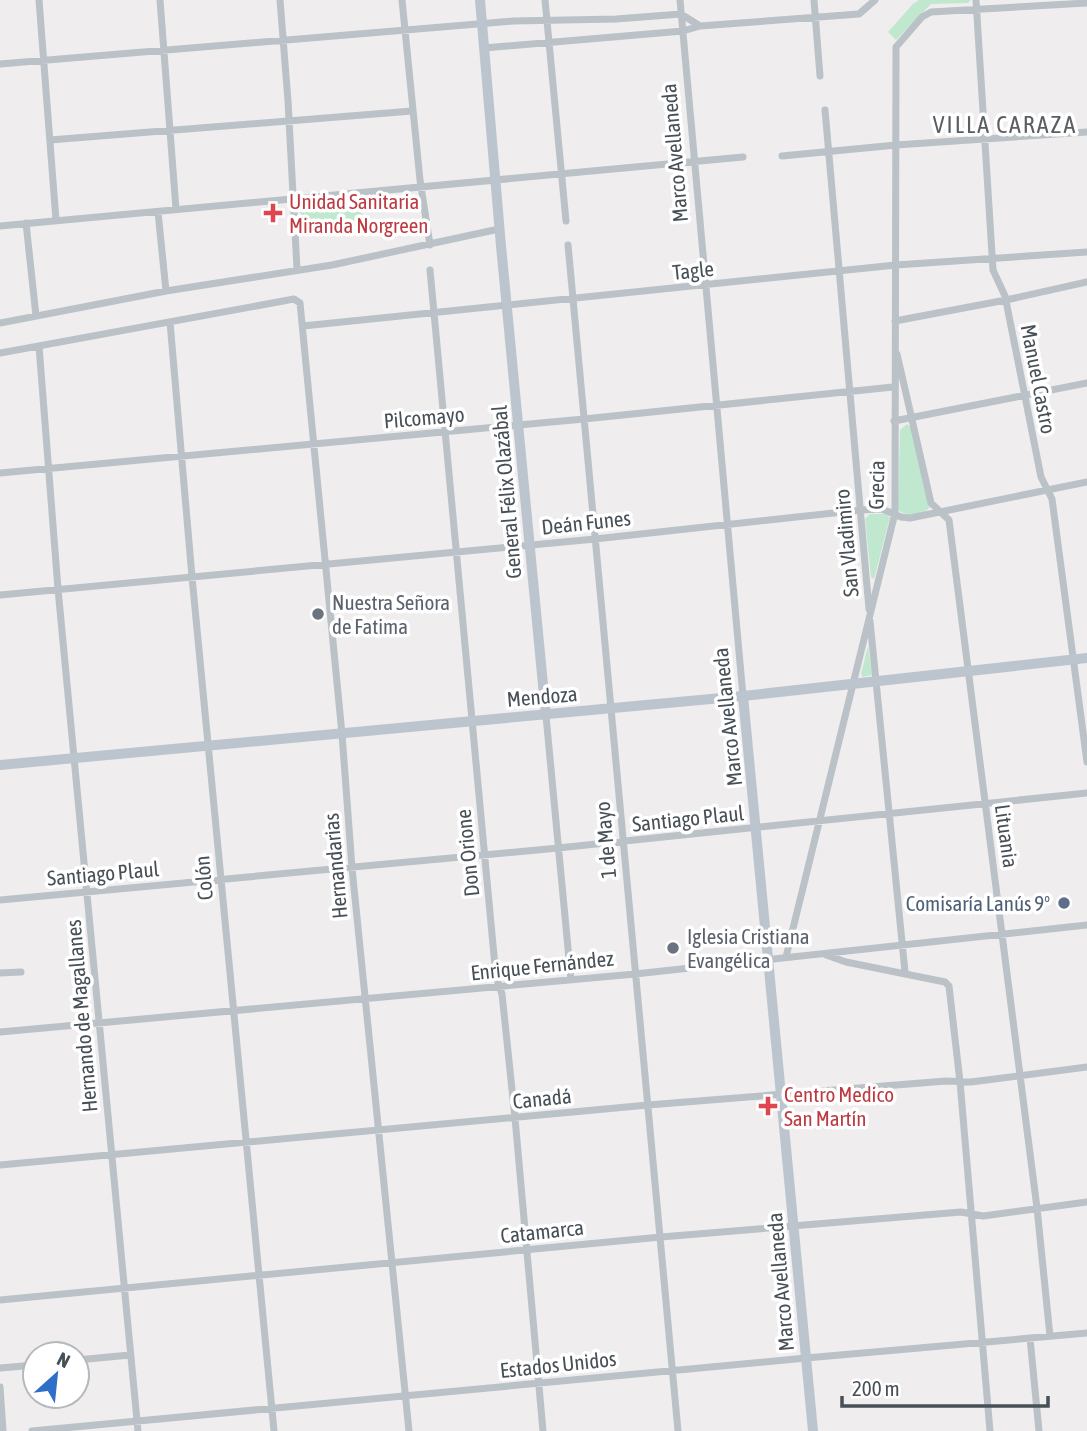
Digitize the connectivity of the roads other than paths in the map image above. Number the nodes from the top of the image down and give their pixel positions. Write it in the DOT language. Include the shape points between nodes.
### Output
graph roads {
  1 [pos="39,0"];
  2 [pos="160,0"];
  3 [pos="280,0"];
  4 [pos="402,0"];
  5 [pos="480,0"];
  6 [pos="545,0"];
  7 [pos="680,0"];
  8 [pos="814,0"];
  9 [pos="875,0"];
  10 [pos="976,0"];
  11 [pos="1087,3"];
  12 [pos="977,9"];
  13 [pos="681,14"];
  14 [pos="816,19"];
  15 [pos="547,20"];
  16 [pos="482,24"];
  17 [pos="700,26"];
  18 [pos="404,31"];
  19 [pos="683,31"];
  20 [pos="282,40"];
  21 [pos="550,44"];
  22 [pos="484,48"];
  23 [pos="164,50"];
  24 [pos="43,61"];
  25 [pos="0,64"];
  26 [pos="820,76"];
  27 [pos="825,110"];
  28 [pos="412,111"];
  29 [pos="289,120"];
  30 [pos="170,130"];
  31 [pos="1087,132"];
  32 [pos="985,139"];
  33 [pos="50,140"];
  34 [pos="895,145"];
  35 [pos="828,151"];
  36 [pos="782,156"];
  37 [pos="743,157"];
  38 [pos="694,161"];
  39 [pos="562,176"];
  40 [pos="496,181"];
  41 [pos="422,188"];
  42 [pos="294,198"];
  43 [pos="176,209"];
  44 [pos="158,212"];
  45 [pos="56,220"];
  46 [pos="566,221"];
  47 [pos="26,223"];
  48 [pos="0,226"];
  49 [pos="499,229"];
  50 [pos="430,245"];
  51 [pos="568,245"];
  52 [pos="1087,252"];
  53 [pos="992,258"];
  54 [pos="895,265"];
  55 [pos="297,270"];
  56 [pos="430,270"];
  57 [pos="839,272"];
  58 [pos="1087,282"];
  59 [pos="705,286"];
  60 [pos="166,291"];
  61 [pos="573,299"];
  62 [pos="1006,300"];
  63 [pos="508,305"];
  64 [pos="434,313"];
  65 [pos="36,316"];
  66 [pos="895,321"];
  67 [pos="0,323"];
  68 [pos="170,323"];
  69 [pos="303,326"];
  70 [pos="38,346"];
  71 [pos="896,351"];
  72 [pos="0,353"];
  73 [pos="1087,383"];
  74 [pos="893,387"];
  75 [pos="850,392"];
  76 [pos="1024,396"];
  77 [pos="717,406"];
  78 [pos="913,418"];
  79 [pos="584,419"];
  80 [pos="894,421"];
  81 [pos="519,425"];
  82 [pos="446,432"];
  83 [pos="314,445"];
  84 [pos="181,457"];
  85 [pos="48,469"];
  86 [pos="0,473"];
  87 [pos="1087,482"];
  88 [pos="1047,490"];
  89 [pos="861,510"];
  90 [pos="940,511"];
  91 [pos="895,513"];
  92 [pos="728,524"];
  93 [pos="595,539"];
  94 [pos="530,545"];
  95 [pos="456,552"];
  96 [pos="325,565"];
  97 [pos="192,577"];
  98 [pos="58,589"];
  99 [pos="0,595"];
  100 [pos="870,616"];
  101 [pos="1087,658"];
  102 [pos="1074,659"];
  103 [pos="967,671"];
  104 [pos="877,682"];
  105 [pos="854,684"];
  106 [pos="743,696"];
  107 [pos="611,709"];
  108 [pos="546,716"];
  109 [pos="471,722"];
  110 [pos="342,734"];
  111 [pos="209,747"];
  112 [pos="74,758"];
  113 [pos="1087,762"];
  114 [pos="0,765"];
  115 [pos="1087,793"];
  116 [pos="985,803"];
  117 [pos="889,814"];
  118 [pos="821,820"];
  119 [pos="757,828"];
  120 [pos="623,841"];
  121 [pos="558,848"];
  122 [pos="485,855"];
  123 [pos="352,867"];
  124 [pos="221,880"];
  125 [pos="87,892"];
  126 [pos="0,900"];
  127 [pos="1087,925"];
  128 [pos="1002,934"];
  129 [pos="902,945"];
  130 [pos="822,953"];
  131 [pos="786,957"];
  132 [pos="769,960"];
  133 [pos="21,972"];
  134 [pos="905,972"];
  135 [pos="0,973"];
  136 [pos="635,974"];
  137 [pos="571,980"];
  138 [pos="499,987"];
  139 [pos="365,1000"];
  140 [pos="232,1012"];
  141 [pos="100,1024"];
  142 [pos="0,1032"];
  143 [pos="1087,1067"];
  144 [pos="1020,1075"];
  145 [pos="960,1082"];
  146 [pos="782,1094"];
  147 [pos="648,1105"];
  148 [pos="515,1118"];
  149 [pos="380,1131"];
  150 [pos="246,1143"];
  151 [pos="112,1155"];
  152 [pos="0,1165"];
  153 [pos="1087,1202"];
  154 [pos="1037,1208"];
  155 [pos="972,1214"];
  156 [pos="793,1225"];
  157 [pos="661,1237"];
  158 [pos="527,1251"];
  159 [pos="392,1264"];
  160 [pos="259,1275"];
  161 [pos="125,1287"];
  162 [pos="0,1300"];
  163 [pos="1087,1334"];
  164 [pos="1050,1336"];
  165 [pos="1030,1338"];
  166 [pos="984,1342"];
  167 [pos="130,1355"];
  168 [pos="806,1358"];
  169 [pos="91,1359"];
  170 [pos="21,1366"];
  171 [pos="0,1368"];
  172 [pos="673,1371"];
  173 [pos="539,1384"];
  174 [pos="0,1387"];
  175 [pos="405,1397"];
  176 [pos="272,1410"];
  177 [pos="137,1421"];
  178 [pos="4,1431"];
  179 [pos="32,1431"];
  180 [pos="138,1431"];
  181 [pos="274,1431"];
  182 [pos="409,1431"];
  183 [pos="543,1431"];
  184 [pos="678,1431"];
  185 [pos="813,1431"];
  186 [pos="990,1431"];
  187 [pos="1039,1431"];
  1 -- 24 [label="street"];
  2 -- 23 [label="street"];
  3 -- 20 [label="street"];
  4 -- 18 [label="street"];
  5 -- 16 [label="street, General Félix Olazábal"];
  6 -- 15 [label="street"];
  7 -- 13 [label="street, Marco Avellaneda"];
  8 -- 14 [label="street"];
  9 -- 14 [label="street" via="859,14"];
  10 -- 12 [label="street, Manuel Castro"];
  11 -- 12 [label="street"];
  12 -- 32 [label="street, Manuel Castro"];
  12 -- 34 [label="street, Grecia" via="928,13 896,47"];
  13 -- 15 [label="street"];
  13 -- 17 [label="street"];
  13 -- 19 [label="street, Marco Avellaneda"];
  14 -- 17 [label="street"];
  14 -- 26 [label="street"];
  15 -- 16 [label="street"];
  15 -- 21 [label="street"];
  16 -- 18 [label="street"];
  16 -- 22 [label="street, General Félix Olazábal"];
  17 -- 19 [label="street"];
  18 -- 20 [label="street"];
  18 -- 28 [label="street"];
  19 -- 21 [label="street"];
  19 -- 38 [label="street, Marco Avellaneda"];
  20 -- 23 [label="street"];
  20 -- 29 [label="street"];
  21 -- 22 [label="street"];
  21 -- 39 [label="street"];
  22 -- 40 [label="street, General Félix Olazábal"];
  23 -- 24 [label="street"];
  23 -- 30 [label="street"];
  24 -- 25 [label="street"];
  24 -- 33 [label="street"];
  27 -- 35 [label="street, San Vladimiro"];
  28 -- 29 [label="street"];
  28 -- 41 [label="street"];
  29 -- 30 [label="street"];
  29 -- 42 [label="street"];
  30 -- 33 [label="street"];
  30 -- 43 [label="street"];
  31 -- 32 [label="street"];
  32 -- 34 [label="street"];
  32 -- 53 [label="street, Manuel Castro"];
  33 -- 45 [label="street"];
  34 -- 35 [label="street"];
  34 -- 54 [label="street, Grecia"];
  35 -- 36 [label="street"];
  35 -- 57 [label="street, San Vladimiro"];
  37 -- 38 [label="street"];
  38 -- 39 [label="street"];
  38 -- 59 [label="street, Marco Avellaneda"];
  39 -- 40 [label="street"];
  39 -- 46 [label="street"];
  40 -- 41 [label="street"];
  40 -- 49 [label="street, General Félix Olazábal"];
  41 -- 42 [label="street"];
  41 -- 50 [label="street"];
  42 -- 43 [label="street"];
  42 -- 55 [label="street"];
  43 -- 44 [label="street"];
  44 -- 45 [label="street"];
  44 -- 60 [label="street"];
  45 -- 47 [label="street"];
  47 -- 48 [label="street"];
  47 -- 65 [label="street"];
  49 -- 50 [label="street"];
  49 -- 63 [label="street, General Félix Olazábal"];
  50 -- 55 [label="street"];
  51 -- 61 [label="street, 1 de Mayo"];
  52 -- 53 [label="street, Tagle"];
  53 -- 54 [label="street, Tagle"];
  53 -- 62 [label="street, Manuel Castro"];
  54 -- 57 [label="street, Tagle"];
  54 -- 66 [label="street, Grecia"];
  55 -- 60 [label="street"];
  56 -- 64 [label="street, Don Orione"];
  57 -- 59 [label="street, Tagle"];
  57 -- 75 [label="street, San Vladimiro"];
  58 -- 62 [label="street"];
  59 -- 61 [label="street, Tagle"];
  59 -- 77 [label="street, Marco Avellaneda"];
  60 -- 65 [label="street"];
  61 -- 63 [label="street, Tagle"];
  61 -- 79 [label="street, 1 de Mayo"];
  62 -- 66 [label="street"];
  62 -- 76 [label="street, Manuel Castro"];
  63 -- 64 [label="street, Tagle"];
  63 -- 81 [label="street, General Félix Olazábal"];
  64 -- 69 [label="street, Tagle"];
  64 -- 82 [label="street, Don Orione"];
  65 -- 67 [label="street"];
  66 -- 71 [label="street, Grecia"];
  68 -- 69 [label="street, Hernandarias" via="298,299"];
  68 -- 70 [label="street"];
  68 -- 84 [label="street, Colón"];
  69 -- 83 [label="street, Hernandarias"];
  70 -- 72 [label="street"];
  70 -- 85 [label="street, Hernando de Magallanes"];
  71 -- 74 [label="street, Grecia"];
  71 -- 78 [label="street, Lituania"];
  73 -- 76 [label="street"];
  74 -- 75 [label="street, Pilcomayo"];
  74 -- 80 [label="street, Grecia"];
  75 -- 77 [label="street, Pilcomayo"];
  75 -- 89 [label="street, San Vladimiro"];
  76 -- 78 [label="street"];
  76 -- 88 [label="street, Manuel Castro"];
  77 -- 79 [label="street, Pilcomayo"];
  77 -- 92 [label="street, Marco Avellaneda"];
  78 -- 80 [label="street"];
  78 -- 90 [label="street, Lituania" via="931,503"];
  79 -- 81 [label="street, Pilcomayo"];
  79 -- 93 [label="street, 1 de Mayo"];
  80 -- 91 [label="street, Grecia"];
  81 -- 82 [label="street, Pilcomayo"];
  81 -- 94 [label="street, General Félix Olazábal"];
  82 -- 83 [label="street, Pilcomayo"];
  82 -- 95 [label="street, Don Orione"];
  83 -- 84 [label="street, Pilcomayo"];
  83 -- 96 [label="street, Hernandarias"];
  84 -- 85 [label="street, Pilcomayo"];
  84 -- 97 [label="street, Colón"];
  85 -- 86 [label="street, Pilcomayo"];
  85 -- 98 [label="street, Hernando de Magallanes"];
  87 -- 88 [label="street, Deán Funes"];
  88 -- 90 [label="street, Deán Funes"];
  88 -- 102 [label="street, Manuel Castro" via="1052,499"];
  89 -- 91 [label="street, Deán Funes"];
  89 -- 92 [label="street, Deán Funes"];
  89 -- 100 [label="street, San Vladimiro"];
  90 -- 91 [label="street, Deán Funes" via="910,518"];
  90 -- 103 [label="street, Lituania" via="949,520"];
  91 -- 100 [label="street, Grecia"];
  92 -- 93 [label="street, Deán Funes"];
  92 -- 106 [label="street, Marco Avellaneda"];
  93 -- 94 [label="street, Deán Funes"];
  93 -- 107 [label="street, 1 de Mayo"];
  94 -- 95 [label="street, Deán Funes"];
  94 -- 108 [label="street, General Félix Olazábal"];
  95 -- 96 [label="street, Deán Funes"];
  95 -- 109 [label="street, Don Orione"];
  96 -- 97 [label="street, Deán Funes"];
  96 -- 110 [label="street, Hernandarias"];
  97 -- 98 [label="street, Deán Funes"];
  97 -- 111 [label="street, Colón"];
  98 -- 99 [label="street, Deán Funes"];
  98 -- 112 [label="street, Hernando de Magallanes"];
  100 -- 104 [label="street, San Vladimiro"];
  100 -- 105 [label="street, Grecia"];
  101 -- 102 [label="street, Mendoza"];
  102 -- 103 [label="street, Mendoza"];
  102 -- 113 [label="street, Manuel Castro"];
  103 -- 104 [label="street, Mendoza"];
  103 -- 116 [label="street, Lituania"];
  104 -- 105 [label="street, Mendoza"];
  104 -- 117 [label="street, San Vladimiro"];
  105 -- 106 [label="street, Mendoza"];
  105 -- 118 [label="street, Grecia"];
  106 -- 107 [label="street, Mendoza"];
  106 -- 119 [label="street, Marco Avellaneda"];
  107 -- 108 [label="street, Mendoza"];
  107 -- 120 [label="street, 1 de Mayo"];
  108 -- 109 [label="street, Mendoza"];
  108 -- 121 [label="street, General Félix Olazábal"];
  109 -- 110 [label="street, Mendoza"];
  109 -- 122 [label="street, Don Orione"];
  110 -- 111 [label="street, Mendoza"];
  110 -- 123 [label="street, Hernandarias"];
  111 -- 112 [label="street, Mendoza"];
  111 -- 124 [label="street, Colón"];
  112 -- 114 [label="street, Mendoza"];
  112 -- 125 [label="street, Hernando de Magallanes"];
  115 -- 116 [label="street, Santiago Plaul"];
  116 -- 117 [label="street, Santiago Plaul"];
  116 -- 128 [label="street, Lituania"];
  117 -- 118 [label="street, Santiago Plaul"];
  117 -- 129 [label="street, San Vladimiro"];
  118 -- 119 [label="street, Santiago Plaul"];
  118 -- 131 [label="street, Grecia"];
  119 -- 120 [label="street, Santiago Plaul"];
  119 -- 132 [label="street, Marco Avellaneda"];
  120 -- 121 [label="street, Santiago Plaul"];
  120 -- 136 [label="street, 1 de Mayo"];
  121 -- 122 [label="street, Santiago Plaul"];
  121 -- 137 [label="street, General Félix Olazábal"];
  122 -- 123 [label="street, Santiago Plaul"];
  122 -- 138 [label="street, Don Orione"];
  123 -- 124 [label="street, Santiago Plaul"];
  123 -- 139 [label="street, Hernandarias"];
  124 -- 125 [label="street, Santiago Plaul"];
  124 -- 140 [label="street, Colón"];
  125 -- 126 [label="street, Santiago Plaul"];
  125 -- 141 [label="street, Hernando de Magallanes"];
  127 -- 128 [label="street, Enrique Fernández"];
  128 -- 129 [label="street, Enrique Fernández"];
  128 -- 144 [label="street, Lituania"];
  129 -- 130 [label="street, Enrique Fernández"];
  129 -- 134 [label="street, San Vladimiro"];
  130 -- 131 [label="street, Enrique Fernández"];
  130 -- 134 [label="street"];
  131 -- 132 [label="street, Enrique Fernández"];
  132 -- 136 [label="street, Enrique Fernández"];
  132 -- 146 [label="street, Marco Avellaneda"];
  133 -- 135 [label="street"];
  134 -- 145 [label="street" via="949,986"];
  136 -- 137 [label="street, Enrique Fernández"];
  136 -- 147 [label="street, 1 de Mayo"];
  137 -- 138 [label="street, Enrique Fernández"];
  138 -- 139 [label="street, Enrique Fernández"];
  138 -- 148 [label="street, Don Orione"];
  139 -- 140 [label="street, Enrique Fernández"];
  139 -- 149 [label="street, Hernandarias"];
  140 -- 141 [label="street, Enrique Fernández"];
  140 -- 150 [label="street, Colón"];
  141 -- 142 [label="street, Enrique Fernández"];
  141 -- 151 [label="street, Hernando de Magallanes"];
  143 -- 144 [label="street, Canadá"];
  144 -- 145 [label="street, Canadá"];
  144 -- 154 [label="street, Lituania"];
  145 -- 146 [label="street, Canadá"];
  145 -- 155 [label="street"];
  146 -- 147 [label="street, Canadá"];
  146 -- 156 [label="street, Marco Avellaneda"];
  147 -- 148 [label="street, Canadá"];
  147 -- 157 [label="street, 1 de Mayo"];
  148 -- 149 [label="street, Canadá"];
  148 -- 158 [label="street, Don Orione"];
  149 -- 150 [label="street, Canadá"];
  149 -- 159 [label="street, Hernandarias"];
  150 -- 151 [label="street, Canadá"];
  150 -- 160 [label="street, Colón"];
  151 -- 152 [label="street, Canadá"];
  151 -- 161 [label="street, Hernando de Magallanes"];
  153 -- 154 [label="street, Catamarca"];
  154 -- 155 [label="street, Catamarca"];
  154 -- 164 [label="street, Lituania"];
  155 -- 156 [label="street, Catamarca"];
  155 -- 166 [label="street"];
  156 -- 157 [label="street, Catamarca"];
  156 -- 168 [label="street, Marco Avellaneda"];
  157 -- 158 [label="street, Catamarca"];
  157 -- 172 [label="street, 1 de Mayo"];
  158 -- 159 [label="street, Catamarca"];
  158 -- 173 [label="street, Don Orione"];
  159 -- 160 [label="street, Catamarca"];
  159 -- 175 [label="street, Hernandarias"];
  160 -- 161 [label="street, Catamarca"];
  160 -- 176 [label="street, Colón"];
  161 -- 162 [label="street, Catamarca"];
  161 -- 167 [label="street, Hernando de Magallanes"];
  163 -- 164 [label="street, Estados Unidos"];
  164 -- 165 [label="street, Estados Unidos"];
  165 -- 166 [label="street, Estados Unidos"];
  165 -- 187 [label="street"];
  166 -- 168 [label="street, Estados Unidos"];
  166 -- 186 [label="street"];
  167 -- 169 [label="street"];
  167 -- 177 [label="street, Hernando de Magallanes"];
  168 -- 172 [label="street, Estados Unidos"];
  168 -- 185 [label="street, Marco Avellaneda"];
  170 -- 171 [label="street"];
  172 -- 173 [label="street, Estados Unidos"];
  172 -- 184 [label="street, 1 de Mayo"];
  173 -- 175 [label="street, Estados Unidos"];
  173 -- 183 [label="street, Don Orione"];
  174 -- 178 [label="street"];
  175 -- 176 [label="street, Estados Unidos"];
  175 -- 182 [label="street, Hernandarias"];
  176 -- 177 [label="street, Estados Unidos"];
  176 -- 181 [label="street, Colón"];
  177 -- 179 [label="street, Estados Unidos"];
  177 -- 180 [label="street, Hernando de Magallanes"];
}
